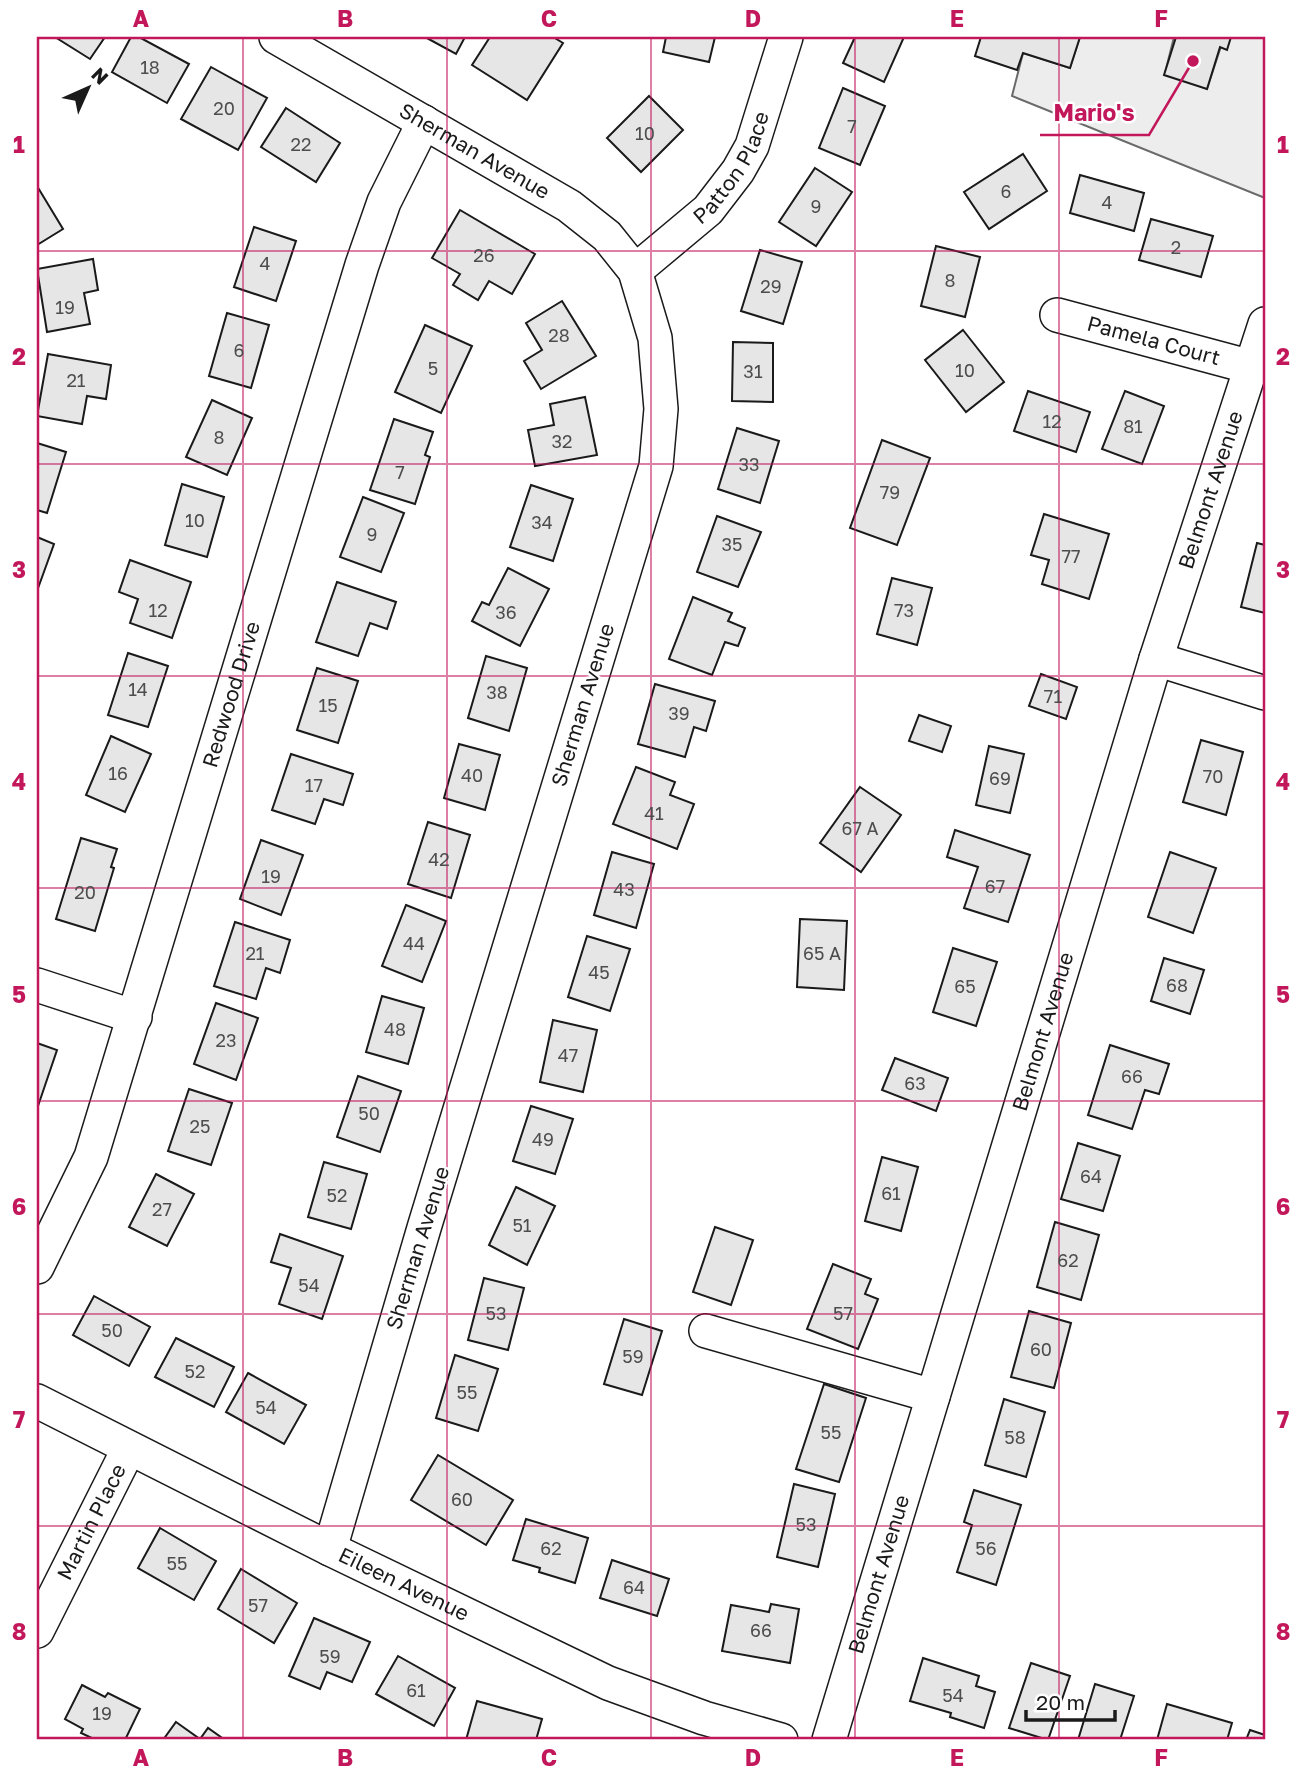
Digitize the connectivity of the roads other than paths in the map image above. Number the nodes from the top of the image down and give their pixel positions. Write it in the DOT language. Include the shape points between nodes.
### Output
graph roads {
  1 [pos="276,37"];
  2 [pos="786,37"];
  3 [pos="424,122"];
  4 [pos="635,271"];
  5 [pos="1057,314"];
  6 [pos="1265,324"];
  7 [pos="1251,367"];
  8 [pos="1156,659"];
  9 [pos="1265,693"];
  10 [pos="37,985"];
  11 [pos="135,1017"];
  12 [pos="37,1266"];
  13 [pos="706,1331"];
  14 [pos="933,1396"];
  15 [pos="37,1401"];
  16 [pos="129,1448"];
  17 [pos="330,1549"];
  18 [pos="37,1631"];
  19 [pos="781,1740"];
  20 [pos="829,1740"];
  1 -- 3 [label="street, Sherman Avenue"];
  2 -- 4 [label="street, Patton Place" via="752,146 738,171 708,210"];
  3 -- 4 [label="street, Sherman Avenue" via="569,206 607,236"];
  3 -- 11 [label="street, Redwood Drive" via="384,202 362,265"];
  4 -- 17 [label="street, Sherman Avenue" via="655,338 661,409 656,466"];
  5 -- 7 [label="street, Pamela Court"];
  6 -- 7 [label="street, Belmont Avenue"];
  7 -- 8 [label="street, Belmont Avenue"];
  8 -- 9 [label="street"];
  8 -- 14 [label="street, Belmont Avenue"];
  10 -- 11 [label="street"];
  11 -- 12 [label="street, Redwood Drive" via="91,1157"];
  13 -- 14 [label="street"];
  14 -- 20 [label="street, Belmont Avenue"];
  15 -- 16 [label="street, Eileen Avenue"];
  16 -- 17 [label="street, Eileen Avenue"];
  16 -- 18 [label="street, Martin Place"];
  17 -- 19 [label="street, Eileen Avenue" via="607,1683"];
}
